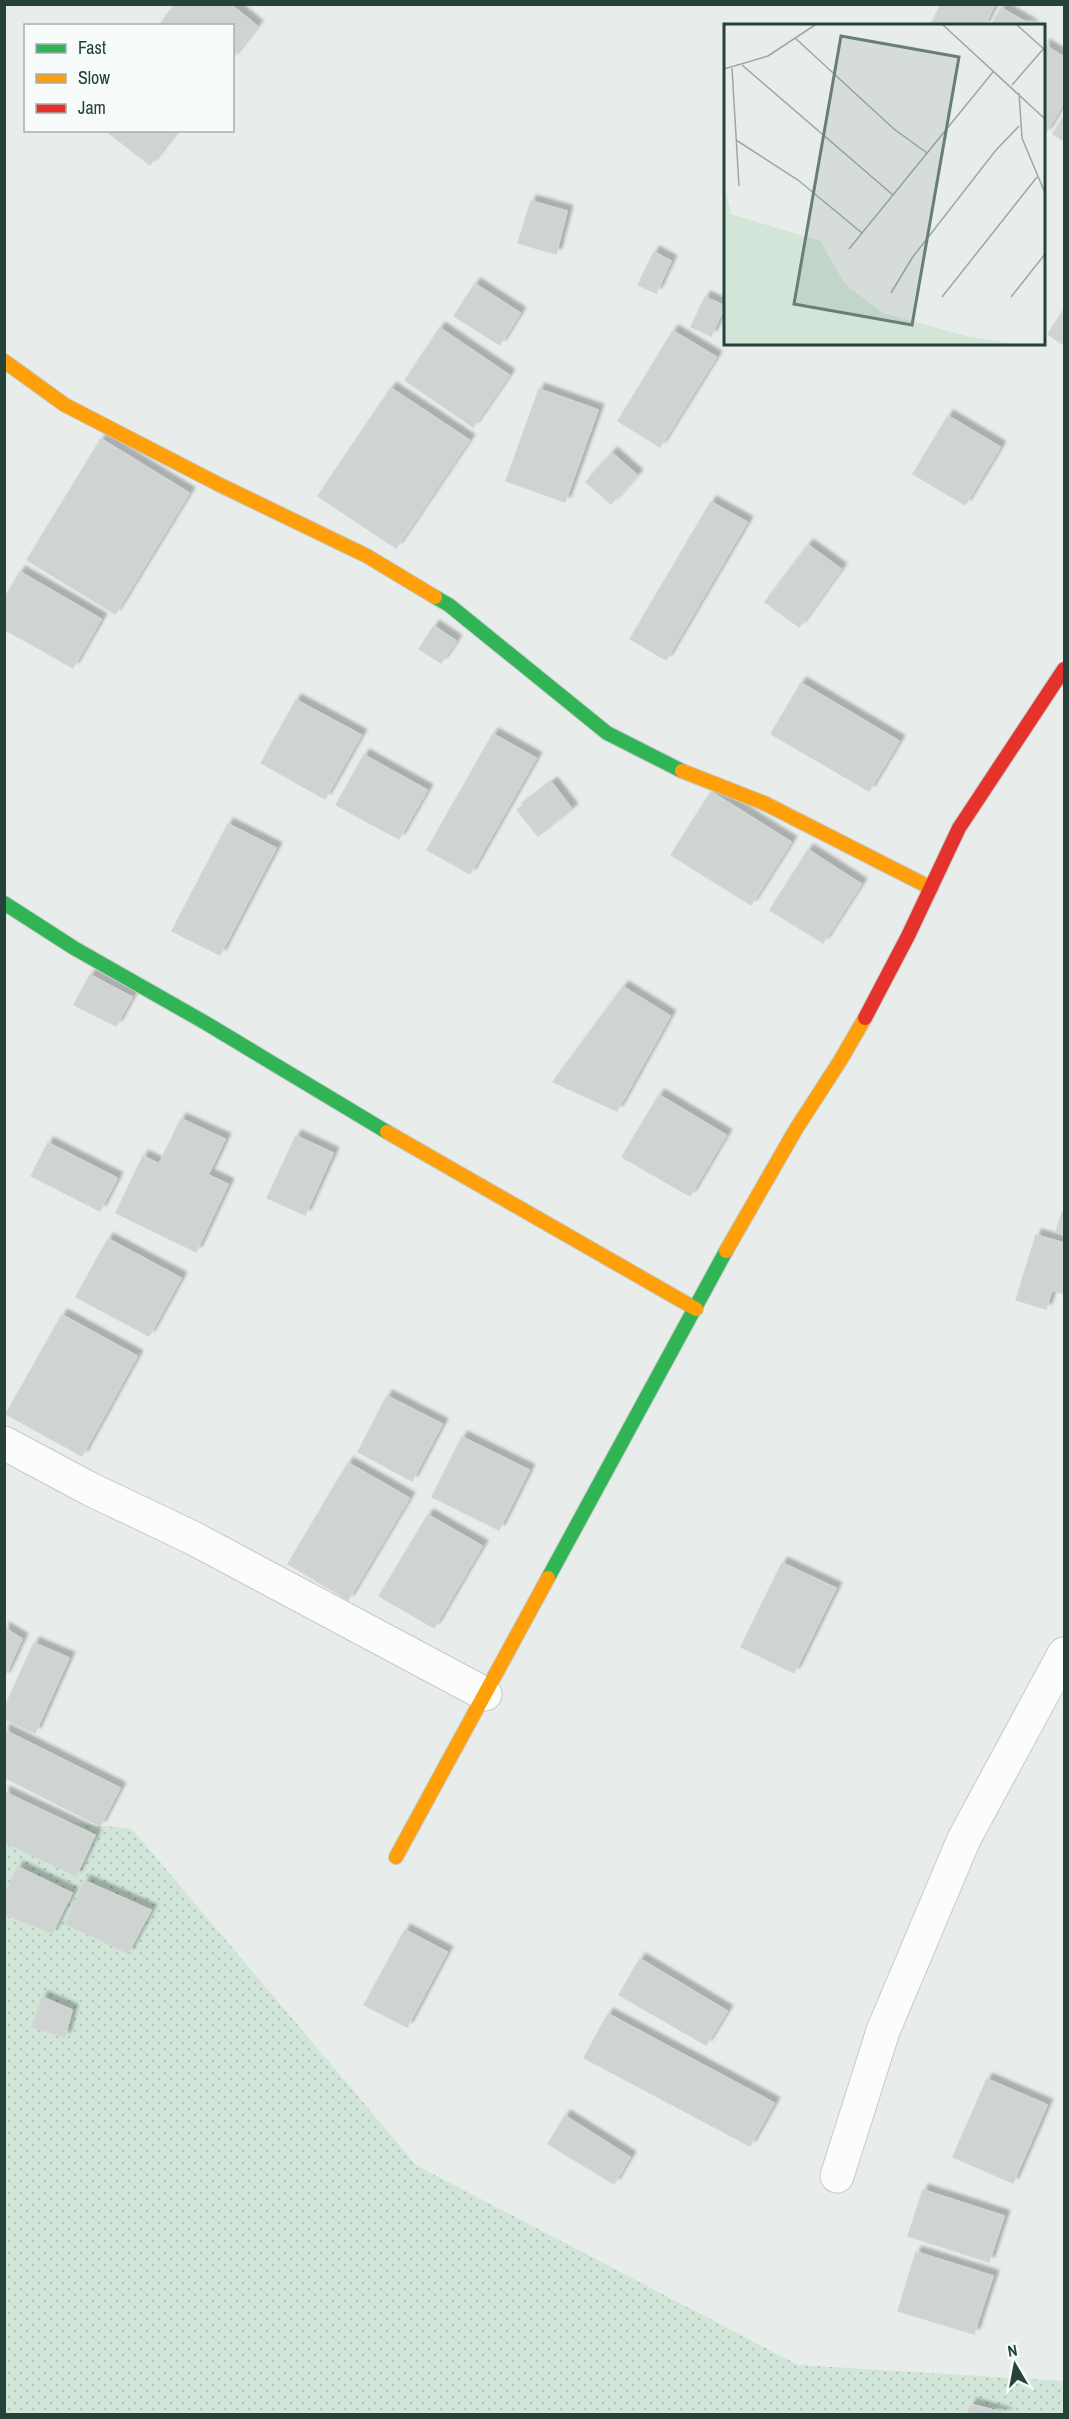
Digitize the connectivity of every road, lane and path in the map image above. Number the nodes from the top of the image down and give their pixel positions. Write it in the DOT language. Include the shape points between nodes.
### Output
graph roads {
  1 [pos="4,361"];
  2 [pos="1065,669"];
  3 [pos="931,888"];
  4 [pos="4,903"];
  5 [pos="696,1309"];
  6 [pos="4,1443"];
  7 [pos="1065,1654"];
  8 [pos="485,1694"];
  9 [pos="396,1857"];
  10 [pos="837,2176"];
  1 -- 3 [label="street" via="65,405 367,556 449,605 607,733 670,766 764,803"];
  2 -- 3 [label="street" via="958,828"];
  3 -- 5 [label="street" via="876,998 796,1129"];
  4 -- 5 [label="street" via="370,1122"];
  5 -- 8 [label="street"];
  6 -- 8 [label="street" via="193,1538"];
  7 -- 10 [label="street" via="964,1839 883,2031"];
  8 -- 9 [label="street"];
}
